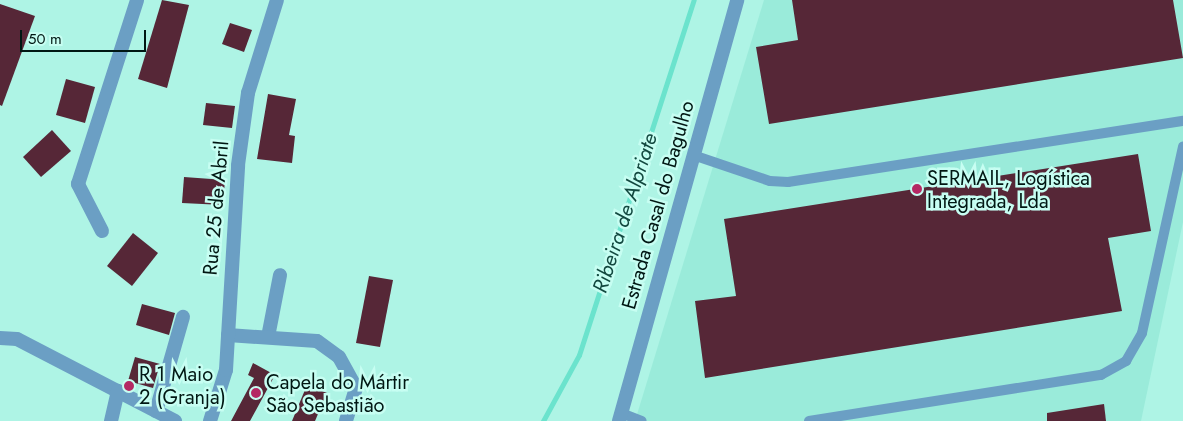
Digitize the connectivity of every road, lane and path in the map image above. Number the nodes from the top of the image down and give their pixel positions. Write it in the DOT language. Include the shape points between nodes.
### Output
graph roads {
  1 [pos="137,0"];
  2 [pos="277,0"];
  3 [pos="737,0"];
  4 [pos="1183,120"];
  5 [pos="1183,146"];
  6 [pos="693,155"];
  7 [pos="102,231"];
  8 [pos="280,275"];
  9 [pos="183,317"];
  10 [pos="228,335"];
  11 [pos="268,337"];
  12 [pos="0,338"];
  13 [pos="118,390"];
  14 [pos="156,411"];
  15 [pos="620,417"];
  16 [pos="111,421"];
  17 [pos="176,421"];
  18 [pos="210,421"];
  19 [pos="346,421"];
  20 [pos="642,421"];
  21 [pos="809,421"];
  1 -- 7 [label="street" via="78,184"];
  2 -- 10 [label="street, Rua 25 de Abril" via="248,93 238,165"];
  3 -- 6 [label="street, Estrada Casal do Bagulho"];
  4 -- 6 [label="lane" via="788,182 770,181"];
  5 -- 21 [label="lane" via="1142,333 1126,361 1101,375"];
  6 -- 15 [label="street, Estrada Casal do Bagulho"];
  8 -- 11 [label="street"];
  9 -- 14 [label="street"];
  10 -- 11 [label="street"];
  10 -- 18 [label="street, Rua 25 de Abril" via="226,370"];
  11 -- 19 [label="street" via="317,341 339,357 356,388"];
  12 -- 13 [label="street" via="16,339"];
  13 -- 14 [label="street"];
  13 -- 16 [label="street"];
  14 -- 17 [label="street"];
  15 -- 20 [label="lane"];
}
